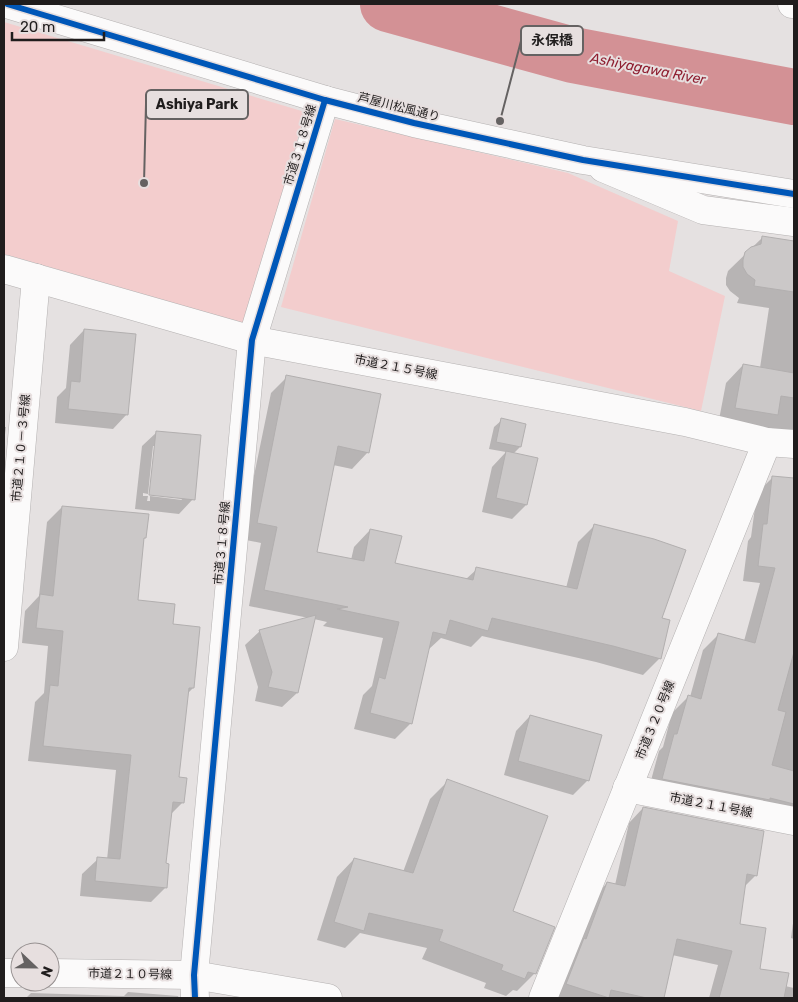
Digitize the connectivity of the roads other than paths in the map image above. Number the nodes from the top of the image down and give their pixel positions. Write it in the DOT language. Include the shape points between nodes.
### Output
graph roads {
  1 [pos="7,4"];
  2 [pos="326,100"];
  3 [pos="583,160"];
  4 [pos="794,194"];
  5 [pos="794,222"];
  6 [pos="4,269"];
  7 [pos="36,278"];
  8 [pos="252,340"];
  9 [pos="767,442"];
  10 [pos="794,444"];
  11 [pos="4,647"];
  12 [pos="627,788"];
  13 [pos="794,821"];
  14 [pos="60,974"];
  15 [pos="195,987"];
  16 [pos="328,998"];
  17 [pos="543,998"];
  1 -- 2 [label="street, 芦屋川松風通り"];
  2 -- 3 [label="street, 芦屋川松風通り"];
  2 -- 8 [label="street, 市道３１８号線"];
  3 -- 4 [label="street, 芦屋川松風通り"];
  3 -- 5 [label="street" via="703,210"];
  6 -- 7 [label="street, 市道２１５号線"];
  7 -- 8 [label="street, 市道２１５号線"];
  7 -- 11 [label="street, 市道２１０－３号線"];
  8 -- 9 [label="street, 市道２１５号線" via="685,422"];
  8 -- 15 [label="street, 市道３１８号線"];
  9 -- 10 [label="street, 市道２１５号線"];
  9 -- 12 [label="street, 市道３２０号線"];
  12 -- 13 [label="street, 市道２１１号線"];
  12 -- 17 [label="street, 市道３２０号線"];
  14 -- 15 [label="street, 市道２１０号線"];
  15 -- 16 [label="street, 市道２１０号線"];
}
